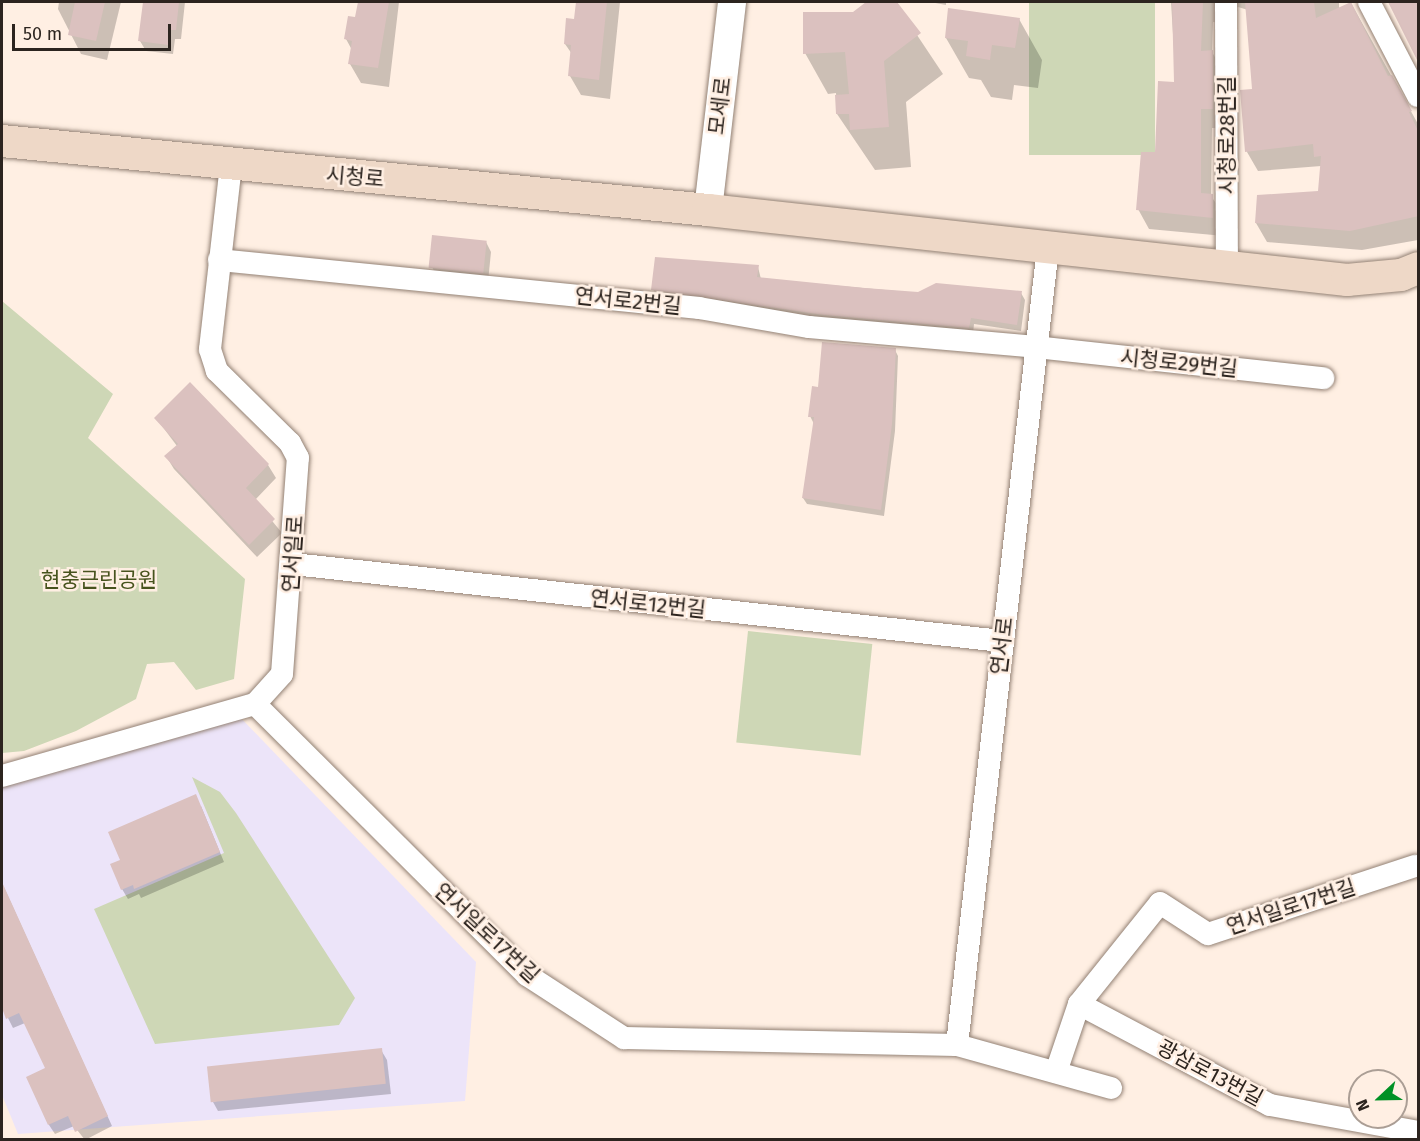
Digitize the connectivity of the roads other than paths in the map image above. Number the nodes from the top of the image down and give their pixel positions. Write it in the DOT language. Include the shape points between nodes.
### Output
graph roads {
  1 [pos="732,2"];
  2 [pos="1226,2"];
  3 [pos="1369,2"];
  4 [pos="1419,96"];
  5 [pos="2,141"];
  6 [pos="231,165"];
  7 [pos="708,210"];
  8 [pos="1048,247"];
  9 [pos="219,260"];
  10 [pos="1419,268"];
  11 [pos="1227,269"];
  12 [pos="1036,347"];
  13 [pos="1323,378"];
  14 [pos="293,564"];
  15 [pos="1002,641"];
  16 [pos="255,704"];
  17 [pos="2,776"];
  18 [pos="1415,866"];
  19 [pos="1079,1004"];
  20 [pos="957,1045"];
  21 [pos="1056,1072"];
  22 [pos="1111,1088"];
  23 [pos="1419,1132"];
  1 -- 7 [label="street, 모세로"];
  2 -- 11 [label="street, 시청로28번길"];
  3 -- 4 [label="street"];
  5 -- 6 [label="main road, 시청로"];
  6 -- 7 [label="main road, 시청로"];
  6 -- 9 [label="street, 연서일로"];
  7 -- 8 [label="main road, 시청로"];
  8 -- 11 [label="main road, 시청로"];
  8 -- 12 [label="street, 연서로"];
  9 -- 12 [label="street, 연서로2번길" via="688,307 809,327"];
  9 -- 14 [label="street, 연서일로" via="210,349 217,371 290,443 298,458"];
  10 -- 11 [label="main road, 시청로" via="1401,275 1347,280"];
  12 -- 13 [label="street, 시청로29번길"];
  12 -- 15 [label="street, 연서로"];
  14 -- 15 [label="street, 연서로12번길"];
  14 -- 16 [label="street, 연서일로" via="282,674"];
  15 -- 20 [label="street, 연서로"];
  16 -- 17 [label="street"];
  16 -- 20 [label="street, 연서일로17번길" via="527,975 624,1038"];
  18 -- 19 [label="street, 연서일로17번길" via="1208,934 1160,903"];
  19 -- 21 [label="street"];
  19 -- 23 [label="street, 광삼로13번길" via="1270,1105"];
  20 -- 21 [label="street, 연서일로17번길"];
  21 -- 22 [label="street, 연서일로17번길"];
}
